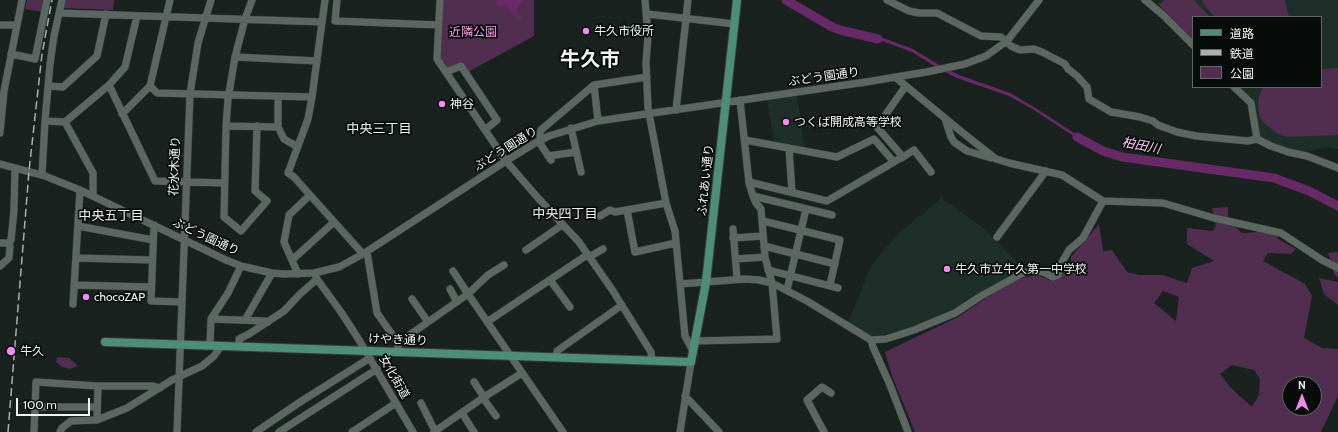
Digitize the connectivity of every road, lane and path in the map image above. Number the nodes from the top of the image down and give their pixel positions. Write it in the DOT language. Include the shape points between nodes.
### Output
graph roads {
  1 [pos="22,0"];
  2 [pos="47,0"];
  3 [pos="62,0"];
  4 [pos="170,0"];
  5 [pos="211,0"];
  6 [pos="252,0"];
  7 [pos="326,0"];
  8 [pos="337,0"];
  9 [pos="440,0"];
  10 [pos="645,0"];
  11 [pos="688,0"];
  12 [pos="737,0"];
  13 [pos="887,0"];
  14 [pos="1039,0"];
  15 [pos="1145,0"];
  16 [pos="1154,3"];
  17 [pos="58,13"];
  18 [pos="106,14"];
  19 [pos="647,14"];
  20 [pos="136,16"];
  21 [pos="166,16"];
  22 [pos="205,18"];
  23 [pos="245,19"];
  24 [pos="686,19"];
  25 [pos="322,22"];
  26 [pos="735,24"];
  27 [pos="0,25"];
  28 [pos="17,25"];
  29 [pos="439,25"];
  30 [pos="1007,41"];
  31 [pos="1192,44"];
  32 [pos="11,54"];
  33 [pos="235,58"];
  34 [pos="317,61"];
  35 [pos="446,72"];
  36 [pos="3,77"];
  37 [pos="647,77"];
  38 [pos="895,77"];
  39 [pos="110,85"];
  40 [pos="594,85"];
  41 [pos="48,86"];
  42 [pos="150,86"];
  43 [pos="905,87"];
  44 [pos="1235,88"];
  45 [pos="190,94"];
  46 [pos="229,96"];
  47 [pos="278,97"];
  48 [pos="312,97"];
  49 [pos="740,100"];
  50 [pos="727,102"];
  51 [pos="676,110"];
  52 [pos="122,114"];
  53 [pos="649,114"];
  54 [pos="886,114"];
  55 [pos="945,119"];
  56 [pos="45,121"];
  57 [pos="65,122"];
  58 [pos="598,122"];
  59 [pos="226,126"];
  60 [pos="257,126"];
  61 [pos="876,126"];
  62 [pos="278,127"];
  63 [pos="571,128"];
  64 [pos="485,130"];
  65 [pos="0,133"];
  66 [pos="1257,139"];
  67 [pos="540,140"];
  68 [pos="744,140"];
  69 [pos="298,147"];
  70 [pos="789,148"];
  71 [pos="576,152"];
  72 [pos="903,157"];
  73 [pos="996,159"];
  74 [pos="506,161"];
  75 [pos="893,162"];
  76 [pos="0,164"];
  77 [pos="1338,168"];
  78 [pos="16,169"];
  79 [pos="1046,171"];
  80 [pos="580,172"];
  81 [pos="932,172"];
  82 [pos="42,175"];
  83 [pos="186,182"];
  84 [pos="749,182"];
  85 [pos="224,183"];
  86 [pos="80,190"];
  87 [pos="792,192"];
  88 [pos="310,195"];
  89 [pos="93,196"];
  90 [pos="753,196"];
  91 [pos="1103,201"];
  92 [pos="666,203"];
  93 [pos="806,209"];
  94 [pos="627,210"];
  95 [pos="832,215"];
  96 [pos="600,216"];
  97 [pos="763,221"];
  98 [pos="334,222"];
  99 [pos="154,225"];
  100 [pos="562,225"];
  101 [pos="78,226"];
  102 [pos="732,229"];
  103 [pos="802,230"];
  104 [pos="763,236"];
  105 [pos="997,237"];
  106 [pos="734,238"];
  107 [pos="184,239"];
  108 [pos="153,240"];
  109 [pos="0,243"];
  110 [pos="9,243"];
  111 [pos="676,243"];
  112 [pos="764,246"];
  113 [pos="603,249"];
  114 [pos="526,250"];
  115 [pos="365,253"];
  116 [pos="796,254"];
  117 [pos="588,256"];
  118 [pos="765,257"];
  119 [pos="76,258"];
  120 [pos="736,259"];
  121 [pos="152,260"];
  122 [pos="292,260"];
  123 [pos="834,264"];
  124 [pos="504,265"];
  125 [pos="0,266"];
  126 [pos="241,266"];
  127 [pos="1338,268"];
  128 [pos="768,270"];
  129 [pos="453,271"];
  130 [pos="272,273"];
  131 [pos="298,274"];
  132 [pos="316,276"];
  133 [pos="790,276"];
  134 [pos="738,279"];
  135 [pos="550,280"];
  136 [pos="706,282"];
  137 [pos="772,283"];
  138 [pos="680,284"];
  139 [pos="74,285"];
  140 [pos="830,285"];
  141 [pos="151,287"];
  142 [pos="838,288"];
  143 [pos="450,289"];
  144 [pos="786,290"];
  145 [pos="468,294"];
  146 [pos="412,299"];
  147 [pos="182,302"];
  148 [pos="458,302"];
  149 [pos="73,304"];
  150 [pos="622,305"];
  151 [pos="570,307"];
  152 [pos="211,319"];
  153 [pos="245,320"];
  154 [pos="268,322"];
  155 [pos="428,322"];
  156 [pos="487,322"];
  157 [pos="871,340"];
  158 [pos="695,341"];
  159 [pos="105,342"];
  160 [pos="398,343"];
  161 [pos="181,344"];
  162 [pos="210,346"];
  163 [pos="221,346"];
  164 [pos="239,346"];
  165 [pos="693,351"];
  166 [pos="398,352"];
  167 [pos="368,354"];
  168 [pos="509,356"];
  169 [pos="557,357"];
  170 [pos="652,360"];
  171 [pos="691,362"];
  172 [pos="377,369"];
  173 [pos="522,373"];
  174 [pos="179,377"];
  175 [pos="474,382"];
  176 [pos="98,386"];
  177 [pos="160,388"];
  178 [pos="830,393"];
  179 [pos="685,396"];
  180 [pos="484,398"];
  181 [pos="396,403"];
  182 [pos="421,403"];
  183 [pos="97,406"];
  184 [pos="35,407"];
  185 [pos="462,412"];
  186 [pos="496,416"];
  187 [pos="97,420"];
  188 [pos="434,431"];
  189 [pos="34,432"];
  190 [pos="60,432"];
  191 [pos="177,432"];
  192 [pos="256,432"];
  193 [pos="279,432"];
  194 [pos="352,432"];
  195 [pos="413,432"];
  196 [pos="474,432"];
  197 [pos="563,432"];
  198 [pos="680,432"];
  199 [pos="719,432"];
  200 [pos="824,432"];
  201 [pos="908,432"];
  1 -- 28 [label="street"];
  2 -- 32 [label="street" via="35,60"];
  3 -- 17 [label="street"];
  4 -- 21 [label="street"];
  5 -- 22 [label="street, 花水木通り"];
  6 -- 23 [label="street"];
  7 -- 25 [label="street"];
  8 -- 29 [label="street" via="335,21"];
  9 -- 29 [label="street"];
  10 -- 19 [label="street"];
  11 -- 24 [label="street"];
  12 -- 26 [label="main road, ふれあい通り"];
  13 -- 30 [label="street" via="909,11 937,13 981,36"];
  14 -- 30 [label="street, ぶどう園通り"];
  15 -- 16 [label="street"];
  16 -- 31 [label="street"];
  17 -- 18 [label="street"];
  17 -- 41 [label="street"];
  18 -- 20 [label="street"];
  18 -- 41 [label="street" via="97,56 63,87"];
  19 -- 24 [label="street"];
  19 -- 37 [label="street"];
  20 -- 21 [label="street"];
  20 -- 39 [label="street" via="125,67"];
  21 -- 22 [label="street"];
  21 -- 42 [label="street"];
  22 -- 23 [label="street"];
  22 -- 45 [label="street, 花水木通り" via="198,43"];
  23 -- 25 [label="street"];
  23 -- 33 [label="street"];
  24 -- 26 [label="street"];
  24 -- 51 [label="street"];
  25 -- 34 [label="street"];
  26 -- 50 [label="main road, ふれあい通り"];
  27 -- 28 [label="street"];
  28 -- 32 [label="street"];
  29 -- 35 [label="street" via="437,60"];
  30 -- 38 [label="street, ぶどう園通り" via="977,61 952,68"];
  30 -- 66 [label="street" via="1020,50 1034,49 1065,64 1087,87 1089,99 1111,112 1140,117 1177,132 1196,136 1248,141"];
  32 -- 36 [label="street"];
  33 -- 34 [label="street"];
  33 -- 46 [label="street"];
  34 -- 48 [label="street"];
  35 -- 64 [label="street"];
  35 -- 64 [label="street" via="461,66 497,120"];
  36 -- 65 [label="street"];
  37 -- 40 [label="street"];
  37 -- 53 [label="street"];
  38 -- 43 [label="street"];
  38 -- 49 [label="street, ぶどう園通り"];
  39 -- 52 [label="street"];
  39 -- 57 [label="street"];
  40 -- 58 [label="street"];
  40 -- 67 [label="street" via="541,130"];
  41 -- 56 [label="street"];
  42 -- 45 [label="street" via="157,93"];
  42 -- 52 [label="street"];
  43 -- 54 [label="street"];
  43 -- 55 [label="street"];
  44 -- 66 [label="street" via="1251,103"];
  45 -- 46 [label="street"];
  45 -- 83 [label="street, 花水木通り"];
  46 -- 47 [label="street"];
  46 -- 59 [label="street"];
  47 -- 48 [label="street"];
  47 -- 62 [label="street"];
  48 -- 69 [label="street" via="308,119"];
  49 -- 50 [label="street, ぶどう園通り"];
  49 -- 68 [label="street"];
  50 -- 51 [label="street, ぶどう園通り"];
  50 -- 136 [label="main road, ふれあい通り"];
  51 -- 53 [label="street, ぶどう園通り"];
  52 -- 83 [label="street" via="155,181"];
  53 -- 58 [label="street, ぶどう園通り"];
  53 -- 92 [label="street"];
  55 -- 73 [label="street"];
  55 -- 73 [label="street" via="954,142 967,151"];
  56 -- 57 [label="street"];
  56 -- 82 [label="street"];
  57 -- 89 [label="street" via="93,173"];
  58 -- 63 [label="street, ぶどう園通り"];
  59 -- 60 [label="street"];
  59 -- 85 [label="street"];
  60 -- 62 [label="street"];
  60 -- 85 [label="street" via="255,191 267,201 241,231 224,217"];
  61 -- 72 [label="street"];
  62 -- 69 [label="street" via="284,139"];
  63 -- 67 [label="street, ぶどう園通り"];
  63 -- 71 [label="street"];
  64 -- 74 [label="street"];
  66 -- 77 [label="street"];
  67 -- 71 [label="street" via="549,158"];
  67 -- 74 [label="street, ぶどう園通り"];
  68 -- 70 [label="street"];
  68 -- 84 [label="street"];
  69 -- 88 [label="street" via="288,173"];
  70 -- 75 [label="street" via="837,157 874,139"];
  70 -- 87 [label="street"];
  71 -- 80 [label="street"];
  72 -- 75 [label="street"];
  72 -- 81 [label="street" via="914,150"];
  73 -- 79 [label="street"];
  74 -- 100 [label="street"];
  74 -- 115 [label="street, ぶどう園通り"];
  75 -- 87 [label="street" via="827,201"];
  76 -- 78 [label="street, ぶどう園通り"];
  78 -- 82 [label="street, ぶどう園通り"];
  78 -- 110 [label="street"];
  79 -- 91 [label="street" via="1062,176"];
  79 -- 105 [label="street"];
  82 -- 86 [label="street, ぶどう園通り"];
  83 -- 85 [label="street"];
  83 -- 107 [label="street, 花水木通り"];
  84 -- 87 [label="street"];
  84 -- 90 [label="street"];
  86 -- 89 [label="street, ぶどう園通り"];
  86 -- 101 [label="street"];
  88 -- 98 [label="street"];
  88 -- 122 [label="street" via="289,216 284,242"];
  89 -- 99 [label="street, ぶどう園通り"];
  90 -- 93 [label="street"];
  90 -- 97 [label="street" via="761,209"];
  91 -- 127 [label="street" via="1163,203 1214,218 1282,233"];
  91 -- 157 [label="street" via="1083,238 1069,250 1058,275 1053,277 1043,272 1030,271 1021,274 980,296 956,313 886,339"];
  92 -- 94 [label="street"];
  92 -- 111 [label="street"];
  93 -- 95 [label="street"];
  93 -- 103 [label="street"];
  94 -- 96 [label="street" via="610,210"];
  94 -- 111 [label="street" via="635,252"];
  97 -- 103 [label="street"];
  97 -- 104 [label="street"];
  98 -- 115 [label="street"];
  98 -- 122 [label="street"];
  99 -- 107 [label="street, ぶどう園通り"];
  99 -- 108 [label="street"];
  100 -- 114 [label="street"];
  100 -- 117 [label="street" via="579,242"];
  101 -- 108 [label="street"];
  101 -- 119 [label="street"];
  102 -- 106 [label="street"];
  103 -- 116 [label="street"];
  103 -- 123 [label="street" via="840,240"];
  104 -- 106 [label="street"];
  104 -- 112 [label="street"];
  106 -- 120 [label="street"];
  107 -- 126 [label="street, ぶどう園通り"];
  107 -- 147 [label="street, 花水木通り"];
  108 -- 121 [label="street"];
  109 -- 110 [label="street"];
  110 -- 125 [label="street" via="9,258"];
  111 -- 138 [label="street"];
  112 -- 116 [label="street"];
  112 -- 118 [label="street"];
  113 -- 117 [label="street"];
  115 -- 132 [label="street, ぶどう園通り"];
  115 -- 160 [label="street" via="377,313"];
  116 -- 123 [label="street"];
  116 -- 133 [label="street"];
  117 -- 135 [label="street"];
  117 -- 150 [label="street"];
  118 -- 120 [label="street"];
  118 -- 128 [label="street"];
  119 -- 121 [label="street"];
  119 -- 139 [label="street"];
  120 -- 134 [label="street"];
  121 -- 141 [label="street"];
  122 -- 131 [label="street"];
  123 -- 140 [label="street"];
  124 -- 145 [label="street" via="488,275"];
  126 -- 130 [label="street, ぶどう園通り"];
  126 -- 152 [label="street"];
  128 -- 133 [label="street"];
  128 -- 137 [label="street"];
  129 -- 145 [label="street"];
  130 -- 131 [label="street, ぶどう園通り"];
  130 -- 153 [label="street"];
  131 -- 132 [label="street, ぶどう園通り"];
  132 -- 154 [label="street" via="284,311"];
  132 -- 167 [label="street, 女化街道"];
  133 -- 140 [label="street"];
  133 -- 144 [label="street"];
  134 -- 136 [label="street"];
  134 -- 137 [label="street"];
  135 -- 151 [label="street"];
  135 -- 156 [label="street"];
  136 -- 138 [label="street"];
  136 -- 158 [label="main road, ふれあい通り"];
  137 -- 144 [label="street"];
  137 -- 158 [label="street" via="777,339"];
  138 -- 165 [label="street" via="685,336"];
  139 -- 141 [label="street"];
  139 -- 149 [label="street"];
  140 -- 142 [label="street"];
  141 -- 147 [label="street" via="151,302"];
  143 -- 148 [label="street"];
  144 -- 157 [label="street"];
  145 -- 148 [label="street"];
  145 -- 156 [label="street"];
  146 -- 155 [label="street"];
  147 -- 161 [label="street, 花水木通り"];
  148 -- 155 [label="street"];
  150 -- 169 [label="street" via="557,351"];
  150 -- 170 [label="street" via="651,352"];
  152 -- 153 [label="street"];
  152 -- 162 [label="street"];
  153 -- 154 [label="street"];
  154 -- 164 [label="street" via="239,339"];
  155 -- 160 [label="street"];
  156 -- 168 [label="street"];
  157 -- 201 [label="street"];
  158 -- 165 [label="main road, ふれあい通り"];
  159 -- 161 [label="main road, けやき通り"];
  160 -- 166 [label="street"];
  161 -- 162 [label="main road, けやき通り"];
  161 -- 174 [label="street, 花水木通り"];
  162 -- 163 [label="main road, けやき通り"];
  163 -- 164 [label="main road, けやき通り"];
  163 -- 174 [label="street" via="202,366"];
  164 -- 167 [label="main road, けやき通り"];
  165 -- 171 [label="main road, ふれあい通り"];
  166 -- 167 [label="main road, けやき通り"];
  166 -- 168 [label="main road, けやき通り"];
  167 -- 172 [label="street, 女化街道"];
  167 -- 192 [label="street"];
  168 -- 169 [label="main road, けやき通り"];
  168 -- 173 [label="street"];
  169 -- 170 [label="main road, けやき通り"];
  170 -- 171 [label="main road, けやき通り"];
  171 -- 179 [label="street"];
  172 -- 181 [label="street, 女化街道"];
  172 -- 193 [label="street"];
  173 -- 180 [label="street"];
  173 -- 197 [label="street"];
  174 -- 177 [label="street"];
  174 -- 191 [label="street, 花水木通り"];
  175 -- 180 [label="street"];
  176 -- 177 [label="street"];
  176 -- 183 [label="street"];
  176 -- 184 [label="street" via="36,382"];
  177 -- 187 [label="street" via="126,408"];
  178 -- 200 [label="street" via="822,387 807,400"];
  179 -- 198 [label="street"];
  179 -- 199 [label="street"];
  180 -- 185 [label="street"];
  180 -- 186 [label="street"];
  181 -- 194 [label="street"];
  181 -- 195 [label="street, 女化街道"];
  182 -- 188 [label="street"];
  183 -- 184 [label="street"];
  183 -- 187 [label="street"];
  184 -- 189 [label="street"];
  185 -- 188 [label="street"];
  185 -- 196 [label="street"];
  187 -- 190 [label="street" via="72,421"];
}
